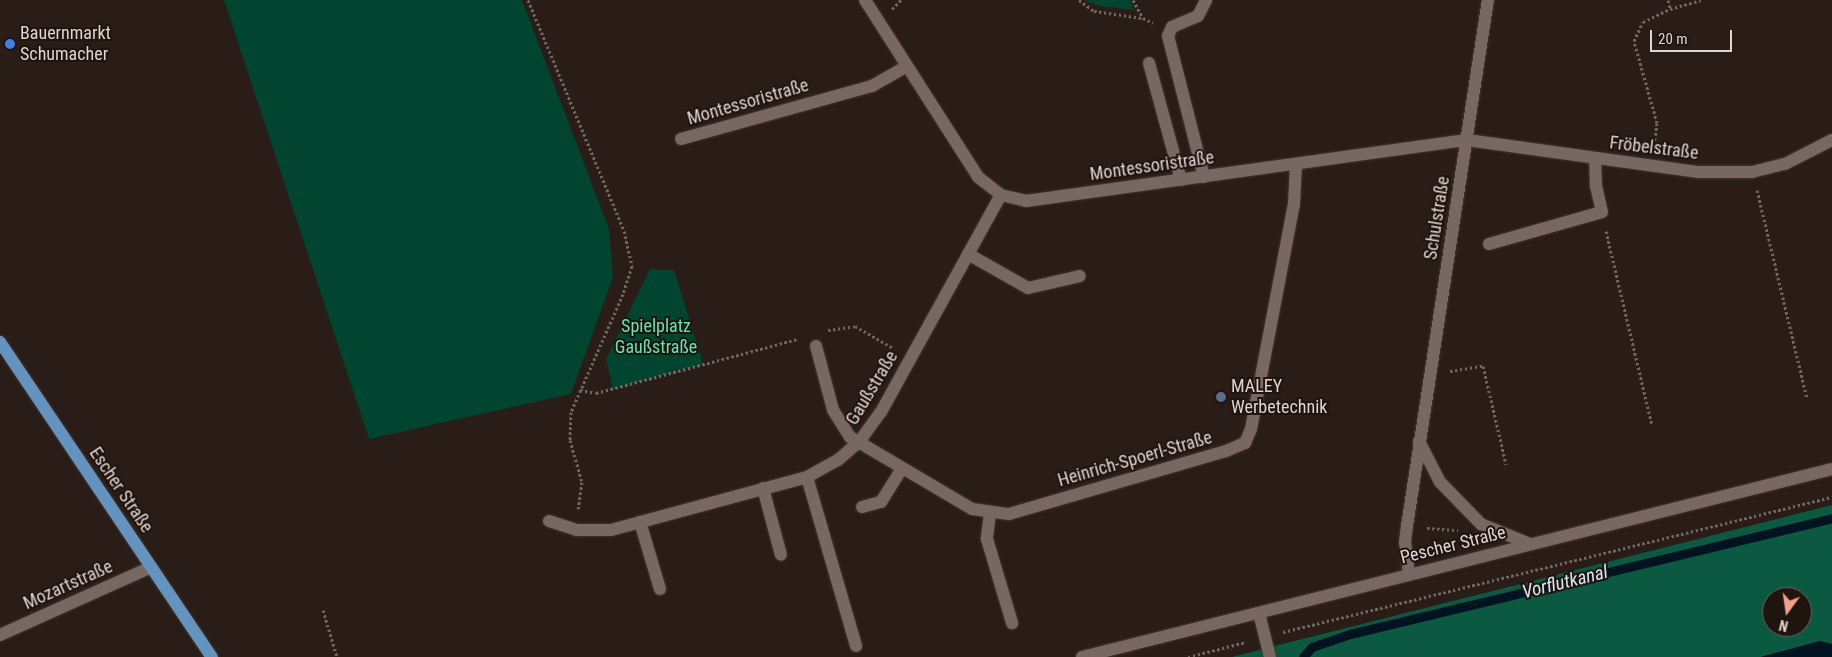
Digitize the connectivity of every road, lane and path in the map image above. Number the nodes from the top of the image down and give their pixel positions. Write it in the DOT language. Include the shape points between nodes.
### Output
graph roads {
  1 [pos="528,0"];
  2 [pos="865,0"];
  3 [pos="1079,0"];
  4 [pos="1133,0"];
  5 [pos="1206,0"];
  6 [pos="1488,0"];
  7 [pos="1668,0"];
  8 [pos="1701,0"];
  9 [pos="1670,9"];
  10 [pos="1143,18"];
  11 [pos="1170,32"];
  12 [pos="1149,63"];
  13 [pos="907,66"];
  14 [pos="681,139"];
  15 [pos="1467,140"];
  16 [pos="1832,140"];
  17 [pos="1595,158"];
  18 [pos="1296,164"];
  19 [pos="1651,165"];
  20 [pos="1752,172"];
  21 [pos="1204,177"];
  22 [pos="1181,180"];
  23 [pos="1001,195"];
  24 [pos="1602,212"];
  25 [pos="1490,244"];
  26 [pos="968,254"];
  27 [pos="1080,276"];
  28 [pos="820,333"];
  29 [pos="801,338"];
  30 [pos="0,342"];
  31 [pos="816,346"];
  32 [pos="911,358"];
  33 [pos="1430,373"];
  34 [pos="580,390"];
  35 [pos="1807,398"];
  36 [pos="1652,425"];
  37 [pos="1420,441"];
  38 [pos="859,442"];
  39 [pos="1506,464"];
  40 [pos="902,468"];
  41 [pos="1832,469"];
  42 [pos="807,477"];
  43 [pos="763,488"];
  44 [pos="1832,497"];
  45 [pos="862,506"];
  46 [pos="990,512"];
  47 [pos="549,521"];
  48 [pos="640,522"];
  49 [pos="1407,526"];
  50 [pos="576,530"];
  51 [pos="1464,531"];
  52 [pos="1530,544"];
  53 [pos="781,555"];
  54 [pos="151,567"];
  55 [pos="1409,574"];
  56 [pos="660,589"];
  57 [pos="324,610"];
  58 [pos="1258,613"];
  59 [pos="1012,623"];
  60 [pos="0,636"];
  61 [pos="1265,637"];
  62 [pos="856,646"];
  63 [pos="212,657"];
  64 [pos="337,657"];
  65 [pos="1082,657"];
  66 [pos="1188,657"];
  67 [pos="1270,657"];
  1 -- 34 [label="path" via="624,231 632,266"];
  2 -- 13 [label="street, Montessoristraße"];
  3 -- 10 [label="path" via="1094,11"];
  4 -- 10 [label="path"];
  5 -- 11 [label="street" via="1198,16 1172,26"];
  6 -- 15 [label="street, Schulstraße"];
  7 -- 9 [label="path"];
  8 -- 9 [label="path"];
  9 -- 19 [label="path" via="1643,22 1634,41 1657,123"];
  10 -- 11 [label="path"];
  11 -- 21 [label="street" via="1168,36"];
  12 -- 22 [label="street"];
  13 -- 14 [label="street, Montessoristraße" via="872,86"];
  13 -- 23 [label="street, Montessoristraße" via="978,177"];
  15 -- 17 [label="street, Fröbelstraße"];
  15 -- 18 [label="street, Montessoristraße"];
  15 -- 33 [label="street, Schulstraße"];
  16 -- 20 [label="street, Fröbelstraße" via="1785,164"];
  17 -- 19 [label="street, Fröbelstraße"];
  17 -- 24 [label="street" via="1596,186"];
  18 -- 21 [label="street, Montessoristraße"];
  18 -- 46 [label="street, Heinrich-Spoerl-Straße" via="1294,204 1251,429 1245,443 1009,514"];
  19 -- 20 [label="street, Fröbelstraße" via="1699,172"];
  20 -- 35 [label="path"];
  21 -- 22 [label="street, Montessoristraße"];
  22 -- 23 [label="street, Montessoristraße" via="1026,202"];
  23 -- 26 [label="street, Gaußstraße"];
  24 -- 25 [label="street"];
  24 -- 36 [label="path"];
  26 -- 27 [label="street" via="1028,288"];
  26 -- 32 [label="street, Gaußstraße"];
  28 -- 32 [label="path" via="855,326"];
  29 -- 34 [label="path" via="596,393"];
  30 -- 54 [label="main road, Escher Straße"];
  31 -- 38 [label="street, Heinrich-Spoerl-Straße" via="840,424"];
  32 -- 38 [label="street, Gaußstraße" via="881,412"];
  33 -- 37 [label="street, Schulstraße"];
  33 -- 39 [label="path" via="1483,366"];
  34 -- 50 [label="path" via="571,412 570,440 582,482"];
  37 -- 49 [label="street, Schulstraße"];
  37 -- 52 [label="street" via="1440,482 1480,524"];
  38 -- 40 [label="street, Heinrich-Spoerl-Straße"];
  38 -- 42 [label="street, Gaußstraße" via="838,460"];
  40 -- 45 [label="street" via="881,502"];
  40 -- 46 [label="street, Heinrich-Spoerl-Straße" via="972,508"];
  41 -- 52 [label="street, Pescher Straße"];
  42 -- 43 [label="street, Gaußstraße"];
  42 -- 62 [label="street"];
  43 -- 48 [label="street, Gaußstraße"];
  43 -- 53 [label="street"];
  44 -- 61 [label="path"];
  46 -- 59 [label="street" via="987,539"];
  47 -- 50 [label="street, Gaußstraße"];
  48 -- 50 [label="street, Gaußstraße" via="611,530"];
  48 -- 56 [label="street"];
  49 -- 51 [label="path"];
  49 -- 55 [label="street, Schulstraße" via="1405,548"];
  52 -- 55 [label="street, Pescher Straße"];
  54 -- 60 [label="street, Mozartstraße"];
  54 -- 63 [label="main road, Escher Straße"];
  55 -- 58 [label="street, Pescher Straße"];
  57 -- 64 [label="path"];
  58 -- 61 [label="street"];
  58 -- 65 [label="street, Pescher Straße"];
  61 -- 66 [label="path"];
  61 -- 67 [label="street"];
}
